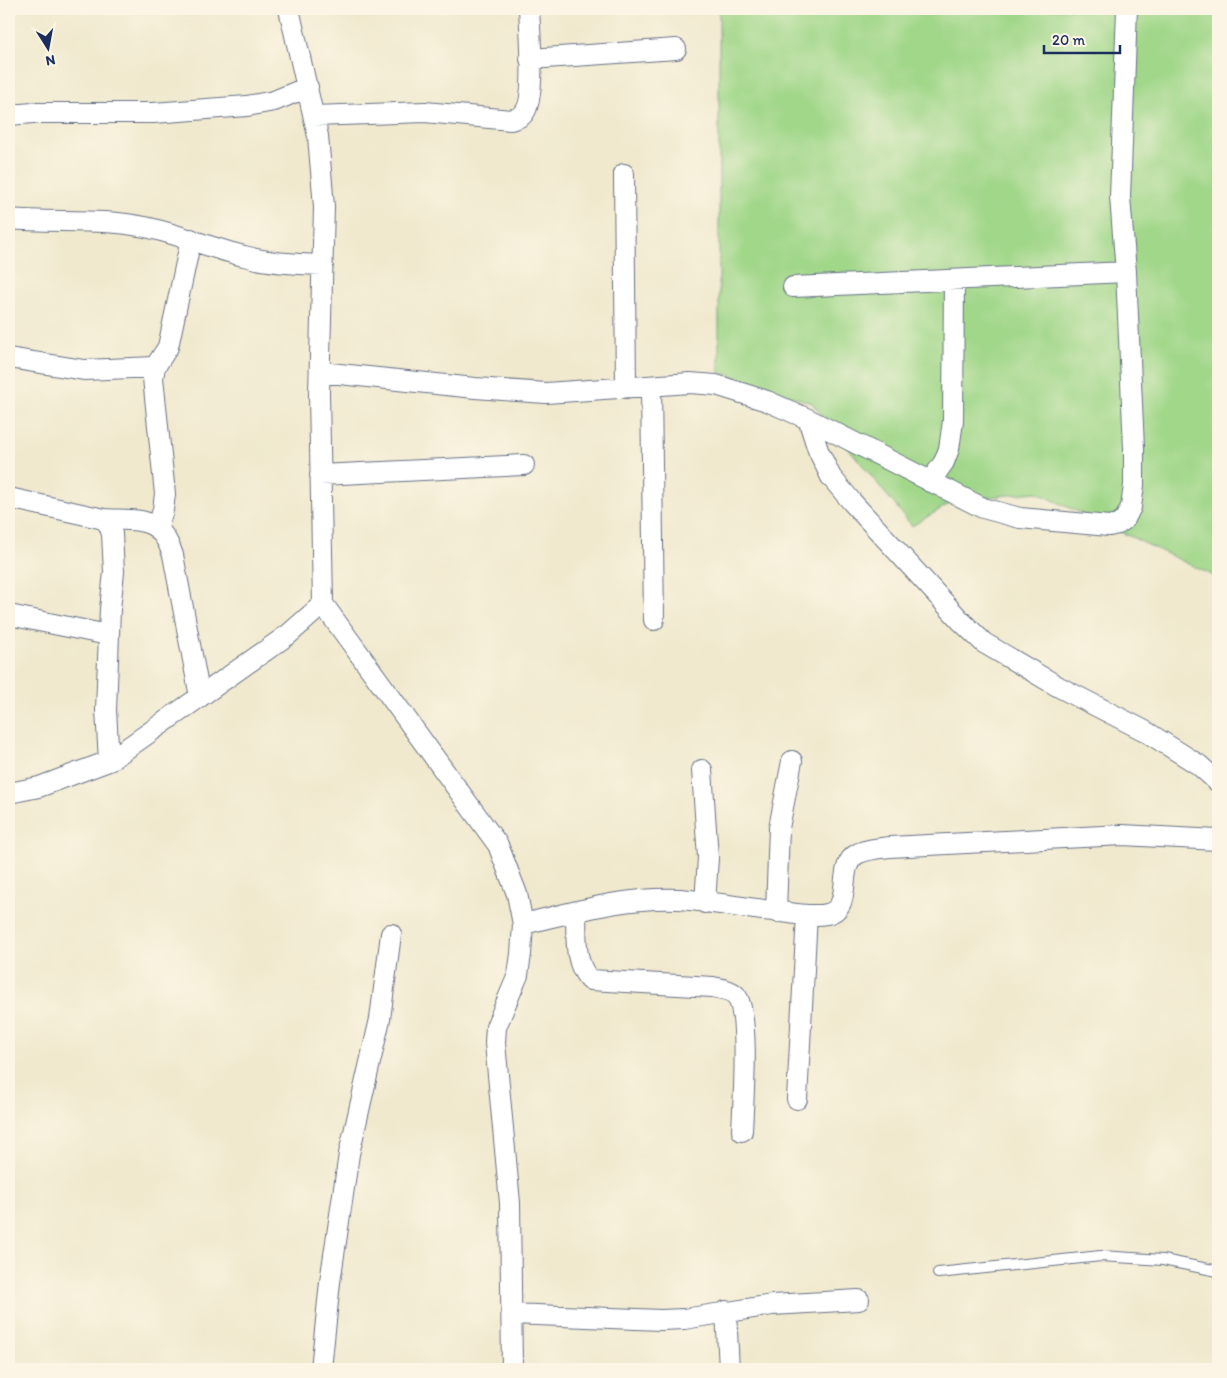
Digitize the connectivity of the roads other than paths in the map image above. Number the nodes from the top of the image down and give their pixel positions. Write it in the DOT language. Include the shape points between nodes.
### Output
graph roads {
  1 [pos="289,9"];
  2 [pos="529,9"];
  3 [pos="1127,9"];
  4 [pos="676,49"];
  5 [pos="530,59"];
  6 [pos="308,87"];
  7 [pos="9,115"];
  8 [pos="314,116"];
  9 [pos="624,174"];
  10 [pos="9,220"];
  11 [pos="191,239"];
  12 [pos="323,265"];
  13 [pos="1126,272"];
  14 [pos="954,280"];
  15 [pos="793,287"];
  16 [pos="9,358"];
  17 [pos="155,367"];
  18 [pos="320,372"];
  19 [pos="651,386"];
  20 [pos="626,388"];
  21 [pos="808,419"];
  22 [pos="524,465"];
  23 [pos="320,475"];
  24 [pos="930,482"];
  25 [pos="9,498"];
  26 [pos="104,519"];
  27 [pos="158,526"];
  28 [pos="323,604"];
  29 [pos="9,615"];
  30 [pos="654,620"];
  31 [pos="108,635"];
  32 [pos="200,696"];
  33 [pos="108,761"];
  34 [pos="792,761"];
  35 [pos="702,770"];
  36 [pos="1218,782"];
  37 [pos="9,793"];
  38 [pos="1218,840"];
  39 [pos="705,903"];
  40 [pos="576,912"];
  41 [pos="776,912"];
  42 [pos="806,915"];
  43 [pos="523,924"];
  44 [pos="391,934"];
  45 [pos="797,1098"];
  46 [pos="742,1131"];
  47 [pos="1218,1271"];
  48 [pos="938,1273"];
  49 [pos="859,1300"];
  50 [pos="726,1310"];
  51 [pos="512,1314"];
  52 [pos="322,1369"];
  53 [pos="512,1369"];
  54 [pos="729,1369"];
  1 -- 6 [label="street"];
  2 -- 5 [label="street"];
  3 -- 13 [label="street" via="1120,197"];
  4 -- 5 [label="street"];
  5 -- 8 [label="street" via="530,98 526,112 519,118 511,120 425,112"];
  6 -- 7 [label="street" via="274,101 248,106 153,113"];
  6 -- 8 [label="street"];
  8 -- 12 [label="street" via="324,207"];
  9 -- 20 [label="street"];
  10 -- 11 [label="street" via="111,222"];
  11 -- 12 [label="street" via="244,256 280,263"];
  11 -- 17 [label="street" via="168,346"];
  12 -- 18 [label="street"];
  13 -- 14 [label="street"];
  13 -- 24 [label="street" via="1134,457 1131,507 1124,519 1109,526 1020,518 983,508"];
  14 -- 15 [label="street"];
  14 -- 24 [label="street" via="953,421 949,449"];
  16 -- 17 [label="street" via="84,370"];
  17 -- 27 [label="street" via="154,390 165,494"];
  18 -- 20 [label="street" via="546,392"];
  18 -- 23 [label="street"];
  19 -- 20 [label="street"];
  19 -- 21 [label="street" via="716,385 767,401"];
  19 -- 30 [label="street"];
  21 -- 24 [label="street"];
  21 -- 36 [label="street" via="831,477 984,643 1059,687 1145,731 1199,764"];
  22 -- 23 [label="street"];
  23 -- 28 [label="street"];
  25 -- 26 [label="street"];
  26 -- 27 [label="street" via="142,521"];
  26 -- 31 [label="street" via="112,534 114,572"];
  27 -- 32 [label="street" via="173,554"];
  28 -- 32 [label="street" via="289,634"];
  28 -- 43 [label="street" via="498,845 517,894"];
  29 -- 31 [label="street"];
  31 -- 33 [label="street"];
  32 -- 33 [label="street"];
  33 -- 37 [label="street" via="39,787"];
  34 -- 41 [label="street" via="779,828"];
  35 -- 39 [label="street" via="708,858"];
  38 -- 42 [label="street" via="1122,836 872,850 858,853 850,859 838,906 830,913"];
  39 -- 40 [label="street" via="642,899"];
  39 -- 41 [label="street"];
  40 -- 43 [label="street"];
  40 -- 46 [label="street" via="579,963 590,980 713,987 737,996 744,1044"];
  41 -- 42 [label="street"];
  42 -- 45 [label="street"];
  43 -- 51 [label="street" via="518,975 496,1027 495,1043 510,1203"];
  44 -- 52 [label="street" via="380,1019 349,1154 330,1282"];
  47 -- 48 [label="lane" via="1163,1260 1101,1256"];
  49 -- 50 [label="street"];
  50 -- 51 [label="street" via="684,1319 661,1320"];
  50 -- 54 [label="street"];
  51 -- 53 [label="street"];
}
